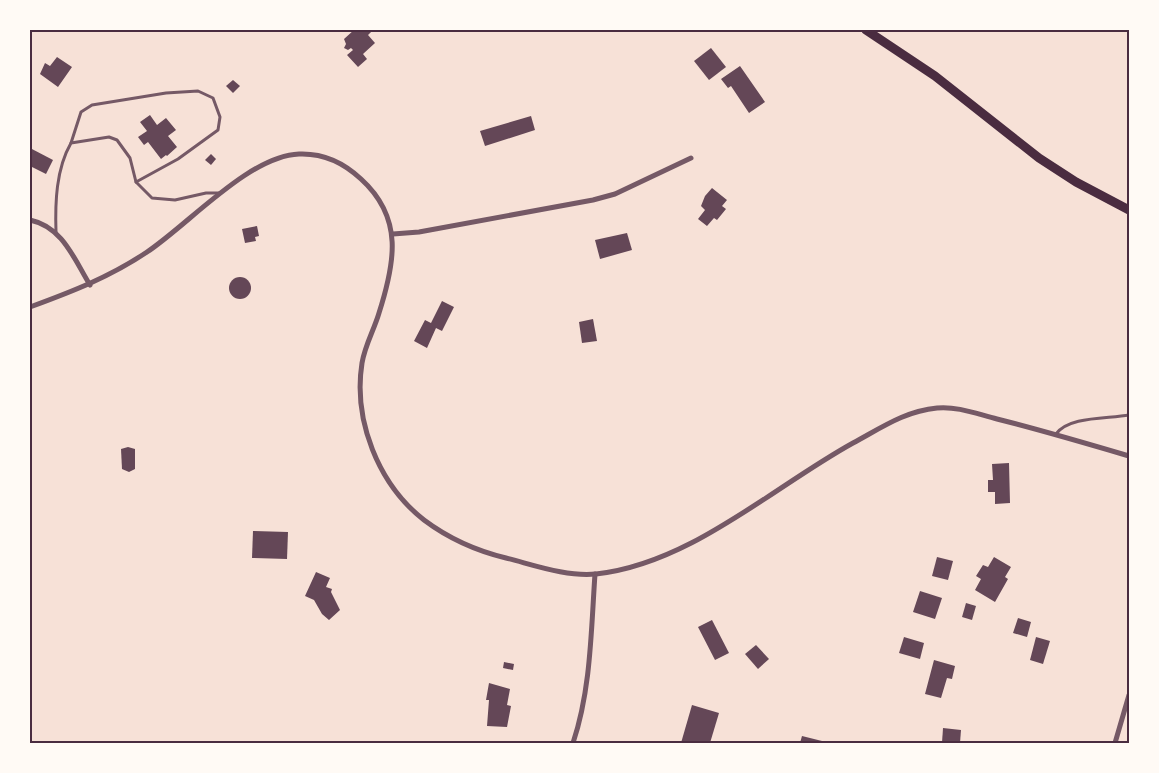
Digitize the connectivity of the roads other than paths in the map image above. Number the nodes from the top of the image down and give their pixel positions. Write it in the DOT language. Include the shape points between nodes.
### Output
graph roads {
  1 [pos="866,30"];
  2 [pos="71,143"];
  3 [pos="691,158"];
  4 [pos="136,182"];
  5 [pos="222,192"];
  6 [pos="1129,210"];
  7 [pos="30,220"];
  8 [pos="56,232"];
  9 [pos="393,234"];
  10 [pos="90,285"];
  11 [pos="30,307"];
  12 [pos="1129,415"];
  13 [pos="1056,435"];
  14 [pos="1129,456"];
  15 [pos="595,574"];
  16 [pos="1129,695"];
  17 [pos="573,743"];
  18 [pos="1116,743"];
  1 -- 6 [label="main road" via="935,76 1039,158"];
  2 -- 4 [label="lane" via="109,137 117,140 130,158"];
  2 -- 4 [label="lane" via="81,112 92,105 174,92 198,91 213,98 220,117 218,130 178,159"];
  2 -- 8 [label="lane" via="60,175 55,210"];
  3 -- 9 [label="street" via="615,194 593,200"];
  4 -- 5 [label="lane" via="152,198 175,200"];
  5 -- 9 [label="street" via="284,155 326,157 348,167 366,183 382,202"];
  5 -- 10 [label="street" via="148,252"];
  7 -- 8 [label="street"];
  8 -- 10 [label="street"];
  9 -- 15 [label="street" via="389,275 379,315 366,343 359,390 366,432 385,473 422,519 450,537 502,557 560,571"];
  10 -- 11 [label="street"];
  12 -- 13 [label="lane" via="1074,421 1061,427"];
  13 -- 14 [label="street"];
  13 -- 15 [label="street" via="956,409 940,407 908,413 824,460 752,508 675,552"];
  15 -- 17 [label="street" via="584,703"];
  16 -- 18 [label="street"];
}
